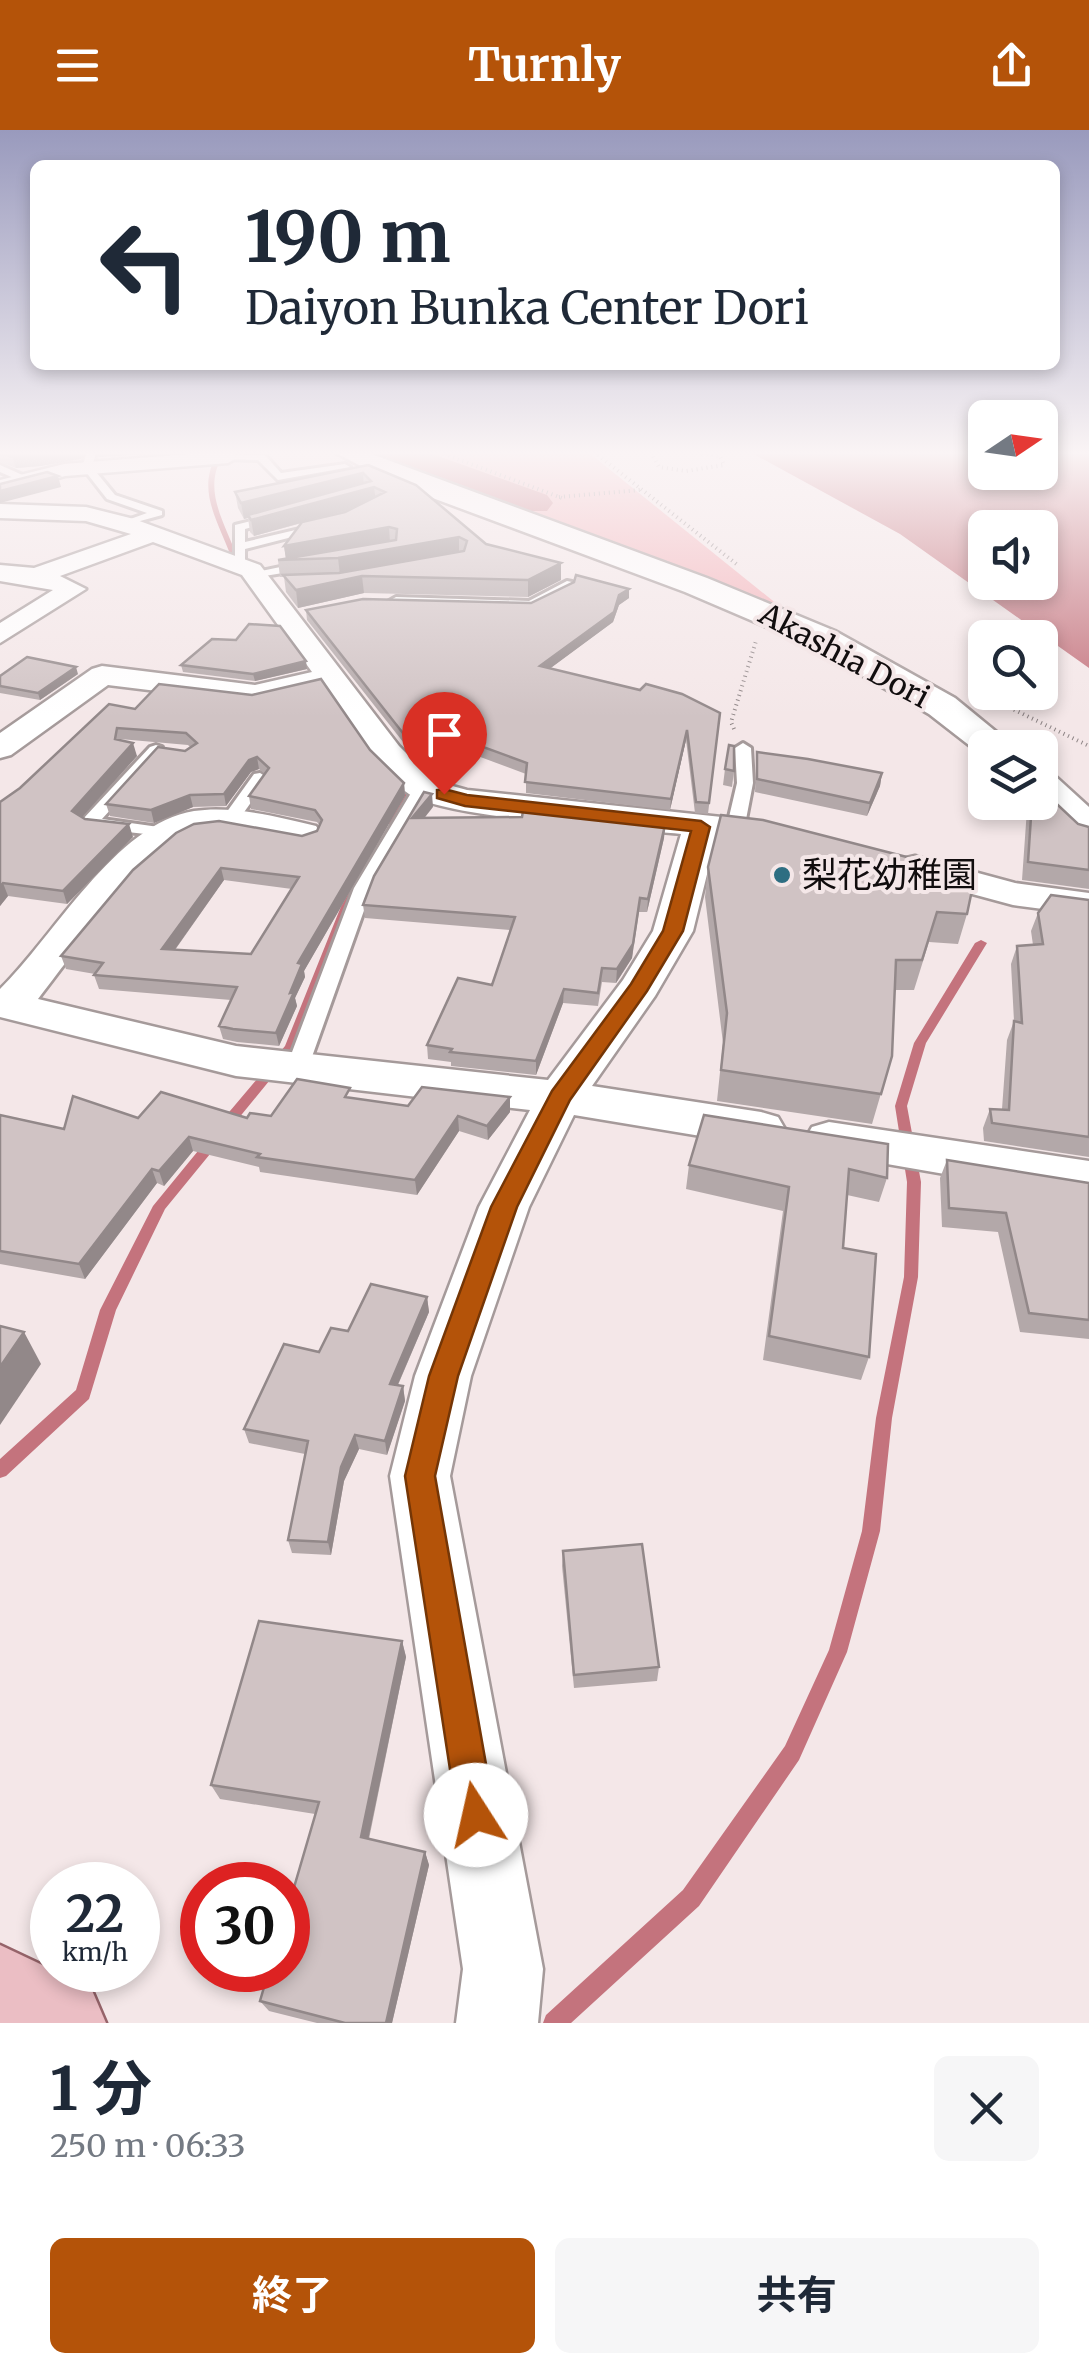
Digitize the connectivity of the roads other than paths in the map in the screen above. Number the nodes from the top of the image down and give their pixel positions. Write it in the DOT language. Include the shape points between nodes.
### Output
graph roads {
  1 [pos="114,540"];
  2 [pos="165,540"];
  3 [pos="245,540"];
  4 [pos="321,540"];
  5 [pos="567,540"];
  6 [pos="332,561"];
  7 [pos="0,573"];
  8 [pos="36,576"];
  9 [pos="267,584"];
  10 [pos="567,584"];
  11 [pos="381,601"];
  12 [pos="0,635"];
  13 [pos="332,676"];
  14 [pos="972,730"];
  15 [pos="127,746"];
  16 [pos="0,748"];
  17 [pos="743,748"];
  18 [pos="260,778"];
  19 [pos="422,788"];
  20 [pos="1058,801"];
  21 [pos="228,824"];
  22 [pos="718,828"];
  23 [pos="1089,830"];
  24 [pos="166,833"];
  25 [pos="303,834"];
  26 [pos="771,835"];
  27 [pos="892,860"];
  28 [pos="1089,904"];
  29 [pos="4,1009"];
  30 [pos="297,1068"];
  31 [pos="560,1097"];
  32 [pos="1089,1180"];
  33 [pos="0,1994"];
  34 [pos="56,2023"];
  35 [pos="497,2023"];
  1 -- 8 [label="street"];
  2 -- 9 [label="street"];
  3 -- 9 [label="lane"];
  4 -- 9 [label="lane"];
  5 -- 14 [label="street, Akashia Dori" via="818,635"];
  6 -- 9 [label="lane"];
  7 -- 8 [label="street"];
  8 -- 12 [label="street" via="74,589"];
  9 -- 13 [label="street"];
  10 -- 11 [label="lane" via="532,605"];
  13 -- 16 [label="street" via="255,694 102,675"];
  13 -- 19 [label="street"];
  15 -- 24 [label="lane" via="164,751 88,823"];
  17 -- 22 [label="lane" via="745,783"];
  18 -- 21 [label="lane"];
  19 -- 22 [label="street" via="465,800"];
  19 -- 30 [label="lane" via="363,888"];
  20 -- 23 [label="street"];
  21 -- 24 [label="street" via="192,820"];
  21 -- 25 [label="street"];
  22 -- 26 [label="street"];
  22 -- 31 [label="street" via="673,931"];
  24 -- 29 [label="street"];
  27 -- 28 [label="street" via="1013,894"];
  29 -- 30 [label="street" via="200,1054"];
  30 -- 31 [label="street"];
  31 -- 32 [label="street"];
  31 -- 35 [label="street" via="504,1207 443,1376 420,1476 503,1968"];
  33 -- 34 [label="main road"];
}
